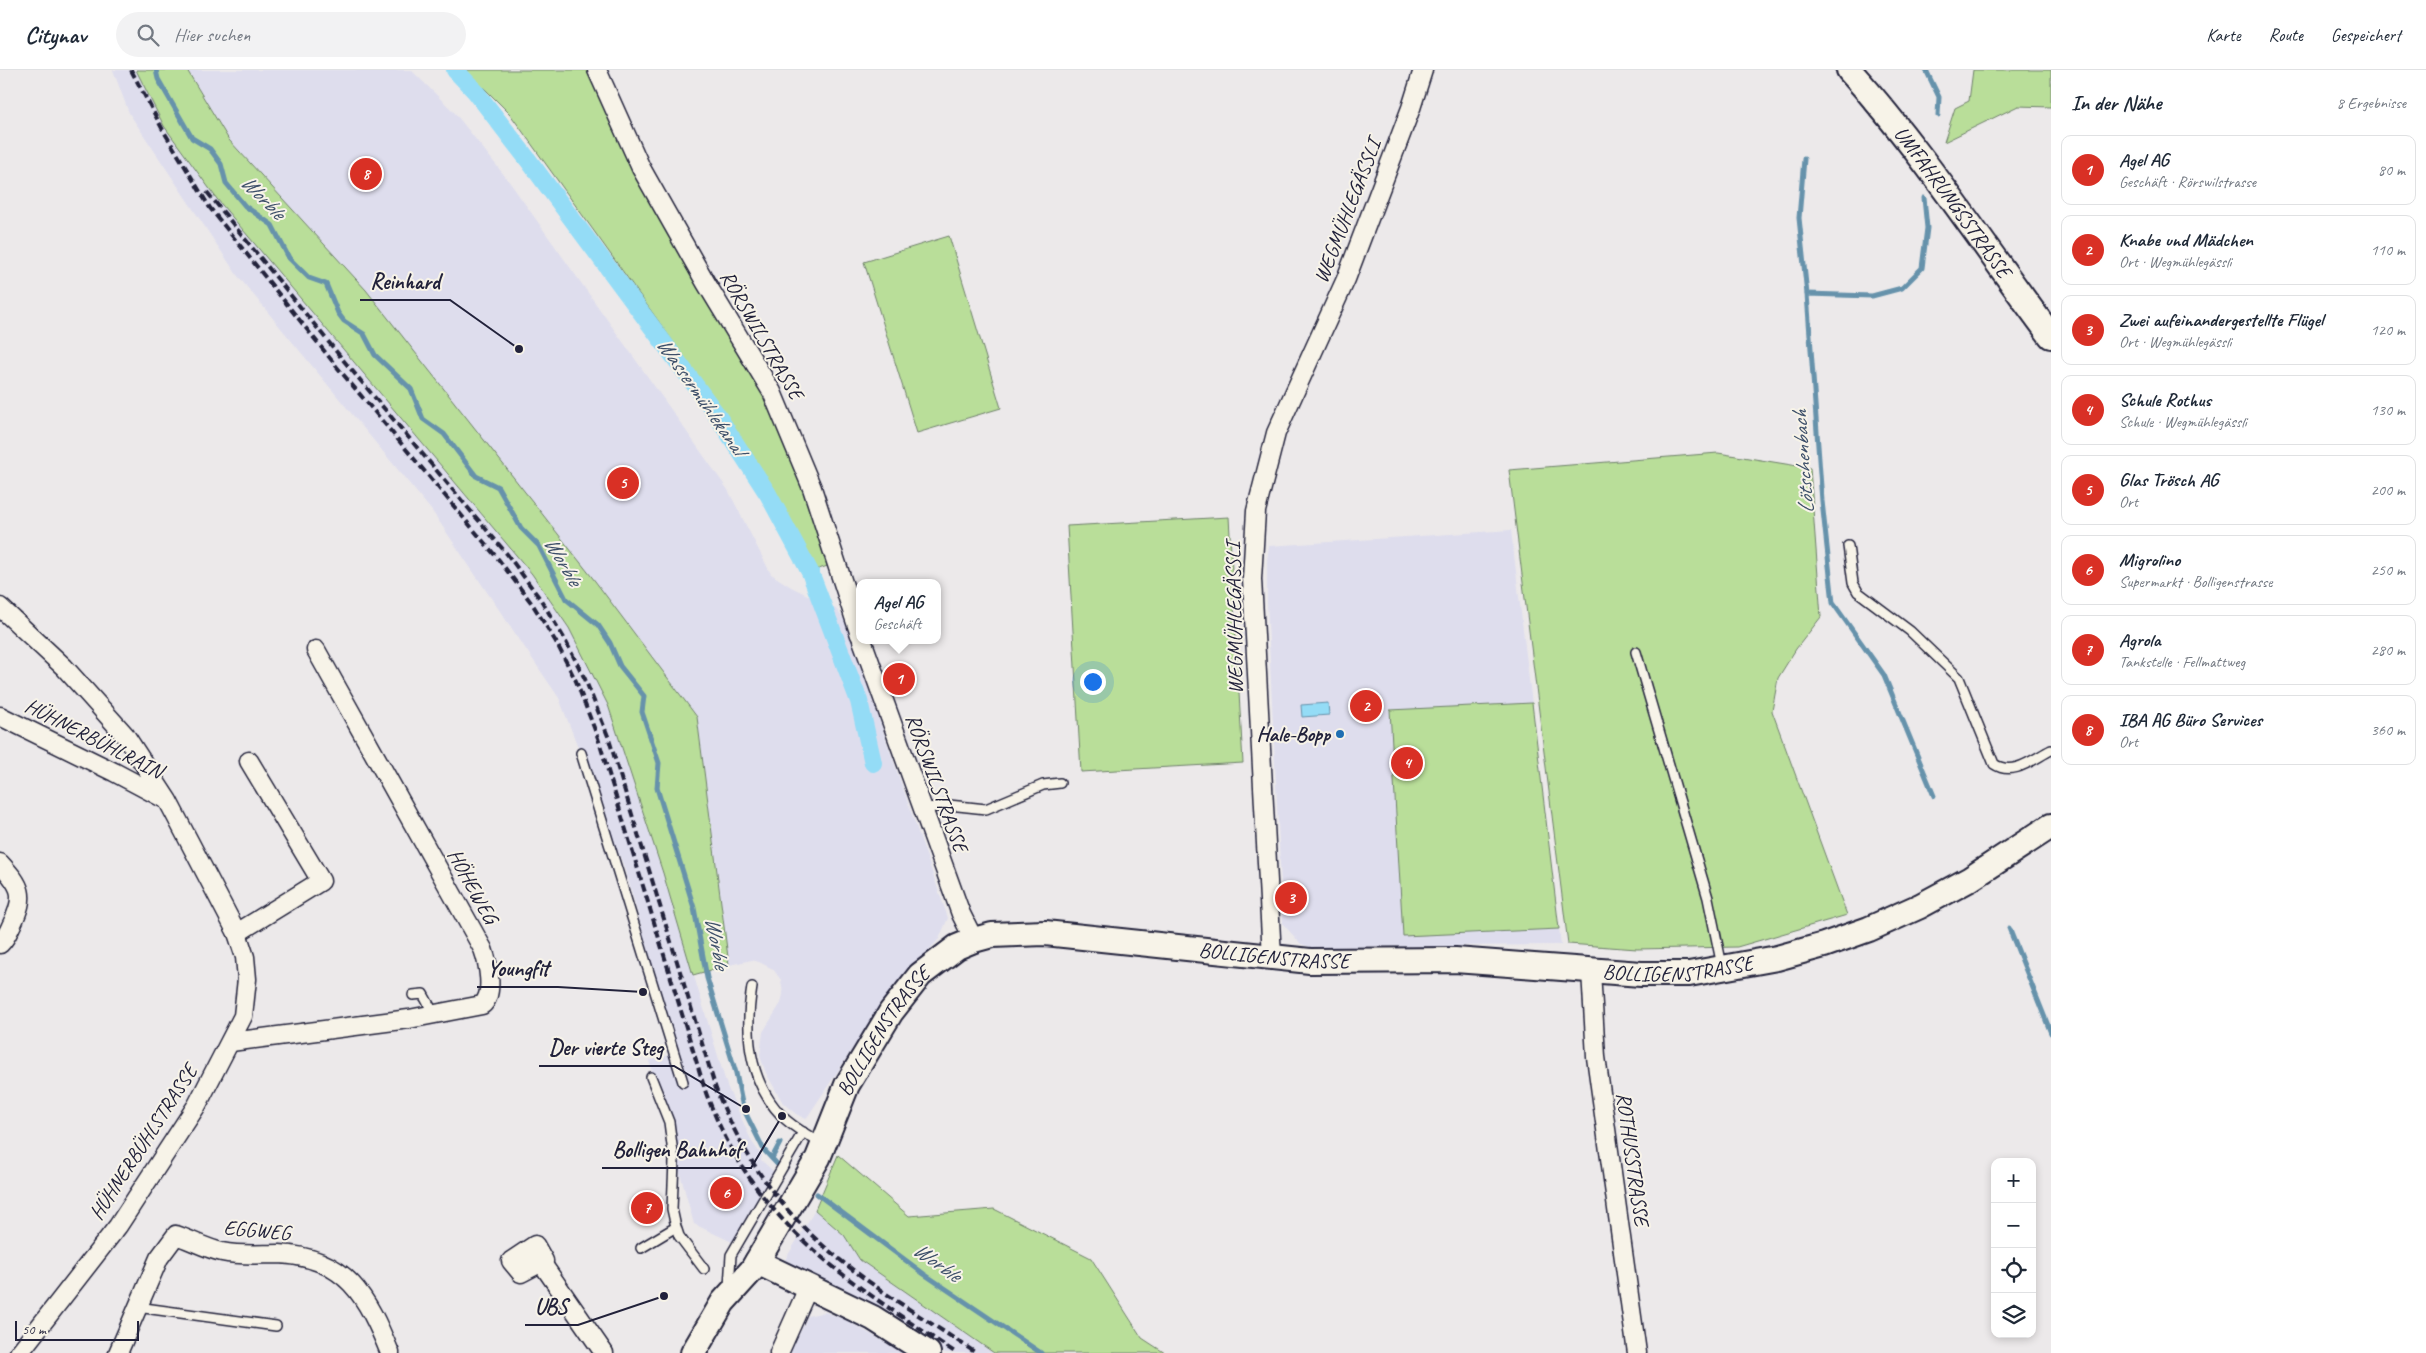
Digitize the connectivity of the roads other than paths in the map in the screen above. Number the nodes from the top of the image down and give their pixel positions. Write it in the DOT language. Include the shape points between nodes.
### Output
graph roads {
  1 [pos="597,70"];
  2 [pos="1424,70"];
  3 [pos="1849,70"];
  4 [pos="2051,336"];
  5 [pos="1848,546"];
  6 [pos="0,607"];
  7 [pos="856,623"];
  8 [pos="863,644"];
  9 [pos="316,650"];
  10 [pos="1636,652"];
  11 [pos="0,716"];
  12 [pos="2051,750"];
  13 [pos="581,753"];
  14 [pos="250,761"];
  15 [pos="1060,783"];
  16 [pos="168,801"];
  17 [pos="922,809"];
  18 [pos="2051,826"];
  19 [pos="0,863"];
  20 [pos="6,928"];
  21 [pos="237,933"];
  22 [pos="974,940"];
  23 [pos="0,944"];
  24 [pos="1272,957"];
  25 [pos="1722,969"];
  26 [pos="1591,971"];
  27 [pos="752,987"];
  28 [pos="413,995"];
  29 [pos="434,1014"];
  30 [pos="231,1042"];
  31 [pos="651,1078"];
  32 [pos="683,1082"];
  33 [pos="803,1132"];
  34 [pos="824,1146"];
  35 [pos="676,1227"];
  36 [pos="641,1248"];
  37 [pos="541,1262"];
  38 [pos="757,1262"];
  39 [pos="704,1269"];
  40 [pos="808,1288"];
  41 [pos="728,1295"];
  42 [pos="137,1307"];
  43 [pos="276,1326"];
  44 [pos="19,1353"];
  45 [pos="118,1353"];
  46 [pos="390,1353"];
  47 [pos="604,1353"];
  48 [pos="693,1353"];
  49 [pos="779,1353"];
  50 [pos="928,1353"];
  51 [pos="1637,1353"];
  1 -- 7 [label="street, RÖRSWILSTRASSE" via="641,168 772,392 812,488"];
  2 -- 24 [label="street, WEGMÜHLEGÄSSLI" via="1346,279 1276,433 1256,511 1252,579"];
  3 -- 4 [label="main road, UMFAHRUNGSSTRASSE" via="1900,128"];
  5 -- 12 [label="lane" via="1853,583 1858,592 1910,631 1959,678 1994,764 2011,770"];
  6 -- 16 [label="street, HÜHNERBÜHLSTRASSE" via="64,667 125,735"];
  8 -- 17 [label="street, RÖRSWILSTRASSE"];
  9 -- 29 [label="street, HÖHEWEG" via="486,958 489,995 486,1002"];
  10 -- 25 [label="lane" via="1706,889"];
  11 -- 16 [label="street, HÜHNERBÜHLRAIN"];
  13 -- 32 [label="lane"];
  14 -- 21 [label="street" via="321,882"];
  15 -- 17 [label="lane" via="1044,785 986,809 949,805"];
  16 -- 21 [label="street, HÜHNERBÜHLSTRASSE"];
  17 -- 22 [label="street, RÖRSWILSTRASSE"];
  18 -- 25 [label="main road, BOLLIGENSTRASSE" via="1996,864 1897,917 1824,946"];
  19 -- 20 [label="street" via="15,882 22,904"];
  20 -- 23 [label="street" via="7,938"];
  21 -- 30 [label="street, HÜHNERBÜHLSTRASSE" via="245,957 247,979 243,1016"];
  22 -- 24 [label="main road, BOLLIGENSTRASSE" via="992,935 1045,933"];
  22 -- 34 [label="main road, BOLLIGENSTRASSE" via="937,961 901,997 847,1084"];
  24 -- 26 [label="main road, BOLLIGENSTRASSE" via="1310,961 1455,960"];
  25 -- 26 [label="main road, BOLLIGENSTRASSE" via="1661,975"];
  26 -- 51 [label="street, ROTHUSSTRASSE" via="1596,1057"];
  27 -- 33 [label="lane" via="748,1038 753,1063 774,1106"];
  28 -- 29 [label="lane" via="423,994"];
  29 -- 30 [label="street, HÖHEWEG"];
  30 -- 44 [label="street, HÜHNERBÜHLSTRASSE" via="197,1105 118,1226"];
  31 -- 35 [label="lane" via="669,1122 674,1161 672,1209"];
  33 -- 34 [label="lane"];
  33 -- 41 [label="lane" via="731,1255"];
  34 -- 38 [label="main road, BOLLIGENSTRASSE"];
  35 -- 36 [label="lane"];
  35 -- 39 [label="lane"];
  37 -- 47 [label="street"];
  38 -- 40 [label="main road"];
  38 -- 41 [label="main road, BOLLIGENSTRASSE"];
  40 -- 49 [label="street"];
  40 -- 50 [label="main road" via="873,1318"];
  41 -- 48 [label="main road, BOLLIGENSTRASSE"];
  42 -- 43 [label="lane"];
  42 -- 45 [label="street, EGGWEG"];
  42 -- 46 [label="street, EGGWEG" via="159,1258 176,1234 220,1252 314,1258 348,1278 374,1313"];
}
